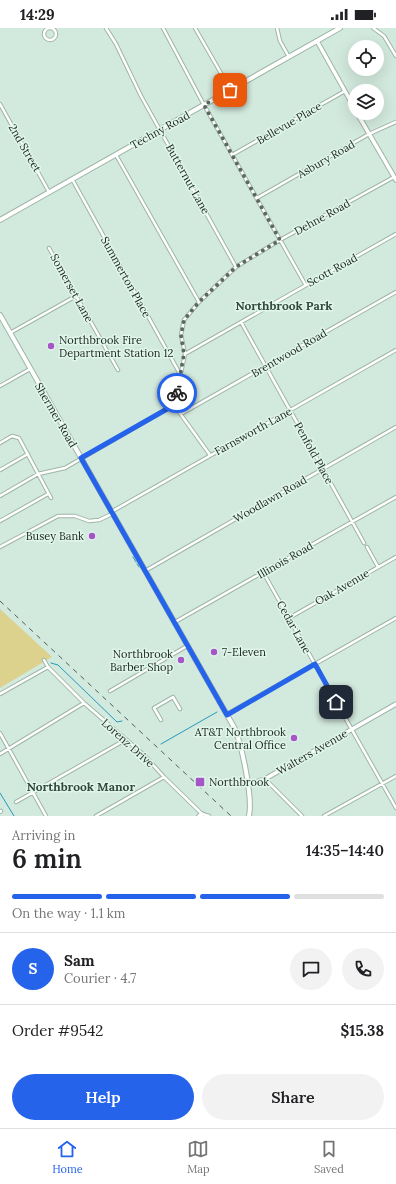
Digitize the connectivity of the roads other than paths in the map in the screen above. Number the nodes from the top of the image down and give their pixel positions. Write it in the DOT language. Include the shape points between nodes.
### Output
graph roads {
  1 [pos="106,28"];
  2 [pos="163,28"];
  3 [pos="195,28"];
  4 [pos="277,28"];
  5 [pos="340,28"];
  6 [pos="373,28"];
  7 [pos="46,29"];
  8 [pos="317,41"];
  9 [pos="396,56"];
  10 [pos="289,57"];
  11 [pos="230,90"];
  12 [pos="345,91"];
  13 [pos="348,96"];
  14 [pos="0,104"];
  15 [pos="204,105"];
  16 [pos="361,120"];
  17 [pos="396,122"];
  18 [pos="160,130"];
  19 [pos="369,134"];
  20 [pos="116,154"];
  21 [pos="232,155"];
  22 [pos="395,178"];
  23 [pos="72,179"];
  24 [pos="50,192"];
  25 [pos="257,198"];
  26 [pos="0,220"];
  27 [pos="396,234"];
  28 [pos="280,240"];
  29 [pos="49,248"];
  30 [pos="236,267"];
  31 [pos="305,284"];
  32 [pos="396,292"];
  33 [pos="76,296"];
  34 [pos="199,302"];
  35 [pos="0,315"];
  36 [pos="241,322"];
  37 [pos="10,333"];
  38 [pos="396,350"];
  39 [pos="184,354"];
  40 [pos="266,366"];
  41 [pos="30,369"];
  42 [pos="118,370"];
  43 [pos="181,374"];
  44 [pos="0,386"];
  45 [pos="174,405"];
  46 [pos="290,410"];
  47 [pos="181,414"];
  48 [pos="396,427"];
  49 [pos="0,443"];
  50 [pos="28,454"];
  51 [pos="210,455"];
  52 [pos="81,458"];
  53 [pos="323,468"];
  54 [pos="0,470"];
  55 [pos="38,474"];
  56 [pos="48,494"];
  57 [pos="0,496"];
  58 [pos="396,497"];
  59 [pos="51,498"];
  60 [pos="111,513"];
  61 [pos="0,521"];
  62 [pos="353,521"];
  63 [pos="364,542"];
  64 [pos="367,546"];
  65 [pos="0,547"];
  66 [pos="396,557"];
  67 [pos="378,567"];
  68 [pos="144,571"];
  69 [pos="263,572"];
  70 [pos="289,618"];
  71 [pos="396,618"];
  72 [pos="174,622"];
  73 [pos="188,646"];
  74 [pos="44,660"];
  75 [pos="315,664"];
  76 [pos="48,667"];
  77 [pos="110,691"];
  78 [pos="0,694"];
  79 [pos="84,703"];
  80 [pos="396,704"];
  81 [pos="180,709"];
  82 [pos="227,715"];
  83 [pos="161,720"];
  84 [pos="351,729"];
  85 [pos="0,733"];
  86 [pos="125,740"];
  87 [pos="9,749"];
  88 [pos="0,754"];
  89 [pos="396,776"];
  90 [pos="164,777"];
  91 [pos="264,779"];
  92 [pos="382,784"];
  93 [pos="247,785"];
  94 [pos="33,793"];
  95 [pos="16,802"];
  96 [pos="396,808"];
  97 [pos="200,815"];
  98 [pos="46,816"];
  99 [pos="96,816"];
  100 [pos="209,816"];
  101 [pos="249,816"];
  102 [pos="302,816"];
  103 [pos="324,816"];
  1 -- 18 [label="street, Butternut Lane"];
  2 -- 15 [label="street"];
  3 -- 11 [label="street"];
  4 -- 10 [label="street" via="280,41"];
  5 -- 8 [label="main road, Techny Road"];
  6 -- 9 [label="street" via="384,36"];
  7 -- 7 [label="street" via="44,37 53,39 56,34 54,30"];
  8 -- 10 [label="main road, Techny Road"];
  8 -- 12 [label="street"];
  10 -- 11 [label="main road, Techny Road"];
  11 -- 15 [label="main road, Techny Road"];
  12 -- 13 [label="street"];
  12 -- 21 [label="street, Bellevue Place"];
  14 -- 24 [label="street, 2nd Street"];
  15 -- 18 [label="main road, Techny Road"];
  15 -- 21 [label="street"];
  16 -- 19 [label="street"];
  17 -- 19 [label="street, Asbury Road"];
  18 -- 20 [label="main road, Techny Road"];
  18 -- 30 [label="street, Butternut Lane"];
  19 -- 22 [label="street"];
  19 -- 25 [label="street, Asbury Road"];
  20 -- 23 [label="main road, Techny Road"];
  20 -- 34 [label="street"];
  21 -- 25 [label="street"];
  22 -- 28 [label="street, Dehne Road"];
  23 -- 24 [label="main road, Techny Road"];
  23 -- 43 [label="street, Summerton Place"];
  24 -- 26 [label="main road, Techny Road"];
  25 -- 28 [label="street"];
  27 -- 31 [label="street, Scott Road"];
  28 -- 30 [label="street, Dehne Road"];
  28 -- 31 [label="street"];
  29 -- 33 [label="street, Somerset Lane"];
  30 -- 34 [label="street, Dehne Road"];
  31 -- 36 [label="street, Scott Road"];
  32 -- 40 [label="street, Brentwood Road"];
  33 -- 37 [label="street"];
  33 -- 42 [label="street, Somerset Lane"];
  34 -- 39 [label="street, Dehne Road" via="184,320 181,335"];
  35 -- 37 [label="main road, Shermer Road"];
  36 -- 39 [label="street, Scott Road"];
  36 -- 40 [label="street, Penfold Place"];
  37 -- 41 [label="main road, Shermer Road"];
  38 -- 46 [label="street, Farnsworth Lane"];
  39 -- 43 [label="street, Dehne Road"];
  40 -- 46 [label="street, Penfold Place"];
  40 -- 47 [label="street, Brentwood Road"];
  41 -- 44 [label="street"];
  41 -- 52 [label="main road, Shermer Road"];
  43 -- 45 [label="street, Dehne Road"];
  45 -- 47 [label="street"];
  45 -- 52 [label="street"];
  46 -- 51 [label="street, Farnsworth Lane"];
  46 -- 53 [label="street, Penfold Place"];
  47 -- 51 [label="street"];
  48 -- 53 [label="street, Woodlawn Road"];
  49 -- 50 [label="street" via="17,436"];
  50 -- 54 [label="street"];
  50 -- 55 [label="street"];
  51 -- 60 [label="street, Farnsworth Lane"];
  52 -- 55 [label="street" via="65,468"];
  52 -- 60 [label="main road, Shermer Road"];
  53 -- 62 [label="street, Penfold Place"];
  53 -- 68 [label="street, Woodlawn Road"];
  55 -- 56 [label="street"];
  55 -- 57 [label="street"];
  56 -- 59 [label="street"];
  56 -- 61 [label="street"];
  58 -- 62 [label="street, Illinois Road"];
  60 -- 65 [label="street, Farnsworth Lane" via="99,520 89,521 75,516 51,518"];
  60 -- 68 [label="main road, Shermer Road"];
  62 -- 63 [label="street, Penfold Place"];
  62 -- 69 [label="street, Illinois Road"];
  64 -- 67 [label="street"];
  66 -- 67 [label="street, Oak Avenue"];
  67 -- 70 [label="street, Oak Avenue"];
  68 -- 72 [label="main road, Shermer Road"];
  69 -- 70 [label="street, Cedar Lane"];
  69 -- 72 [label="street, Illinois Road"];
  70 -- 75 [label="street, Cedar Lane"];
  71 -- 75 [label="street"];
  72 -- 73 [label="main road, Shermer Road"];
  73 -- 77 [label="street"];
  73 -- 82 [label="main road, Shermer Road"];
  74 -- 76 [label="street, Lorenz Drive"];
  75 -- 82 [label="street"];
  75 -- 84 [label="street, Cedar Lane"];
  76 -- 78 [label="street"];
  76 -- 79 [label="street, Lorenz Drive"];
  79 -- 86 [label="street, Lorenz Drive"];
  79 -- 87 [label="street"];
  80 -- 84 [label="street, Walters Avenue"];
  81 -- 83 [label="street" via="173,697 160,704 154,708"];
  82 -- 93 [label="main road, Shermer Road" via="242,749"];
  84 -- 91 [label="street, Walters Avenue"];
  84 -- 92 [label="street, Cedar Lane"];
  85 -- 87 [label="street"];
  86 -- 90 [label="street, Lorenz Drive" via="145,756"];
  86 -- 94 [label="street"];
  87 -- 88 [label="street"];
  87 -- 94 [label="street"];
  89 -- 92 [label="street"];
  90 -- 97 [label="street, Lorenz Drive"];
  90 -- 99 [label="street"];
  91 -- 93 [label="street, Walters Avenue"];
  91 -- 102 [label="street"];
  92 -- 96 [label="street, Cedar Lane"];
  92 -- 103 [label="street"];
  93 -- 101 [label="main road, Shermer Road"];
  94 -- 95 [label="street"];
  94 -- 98 [label="street"];
  97 -- 100 [label="street, Lorenz Drive"];
}
